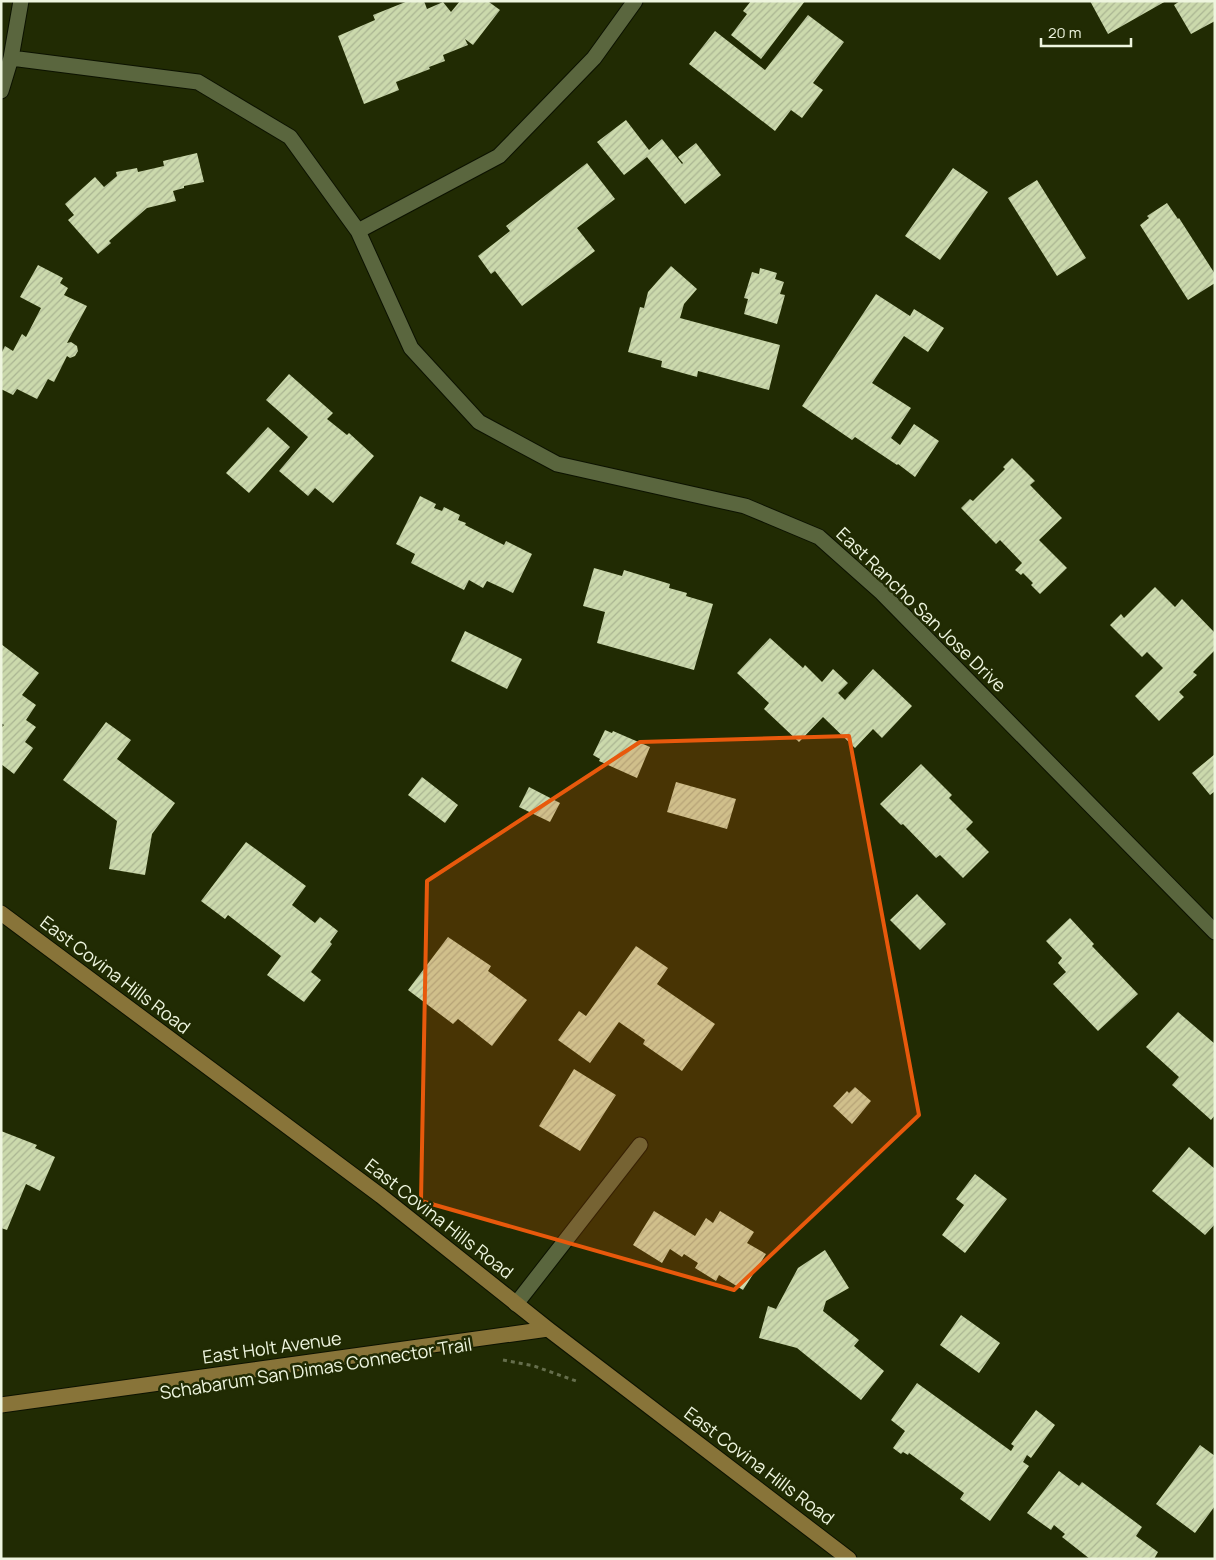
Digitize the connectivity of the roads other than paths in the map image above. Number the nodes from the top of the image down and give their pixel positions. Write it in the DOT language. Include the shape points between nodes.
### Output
graph roads {
  1 [pos="21,1"];
  2 [pos="635,1"];
  3 [pos="11,58"];
  4 [pos="1,91"];
  5 [pos="358,231"];
  6 [pos="1,913"];
  7 [pos="1215,932"];
  8 [pos="640,1145"];
  9 [pos="516,1304"];
  10 [pos="548,1329"];
  11 [pos="1,1405"];
  12 [pos="849,1559"];
  1 -- 3 [label="street"];
  2 -- 5 [label="street" via="594,58 499,156"];
  3 -- 4 [label="street"];
  3 -- 5 [label="street, East Rancho San Jose Drive" via="198,82 290,137"];
  5 -- 7 [label="street, East Rancho San Jose Drive" via="411,348 480,422 557,464 745,506 819,537 882,593"];
  6 -- 9 [label="street, East Covina Hills Road" via="373,1190"];
  8 -- 9 [label="street"];
  9 -- 10 [label="street, East Covina Hills Road"];
  10 -- 11 [label="street, East Holt Avenue"];
  10 -- 12 [label="street, East Covina Hills Road"];
}
